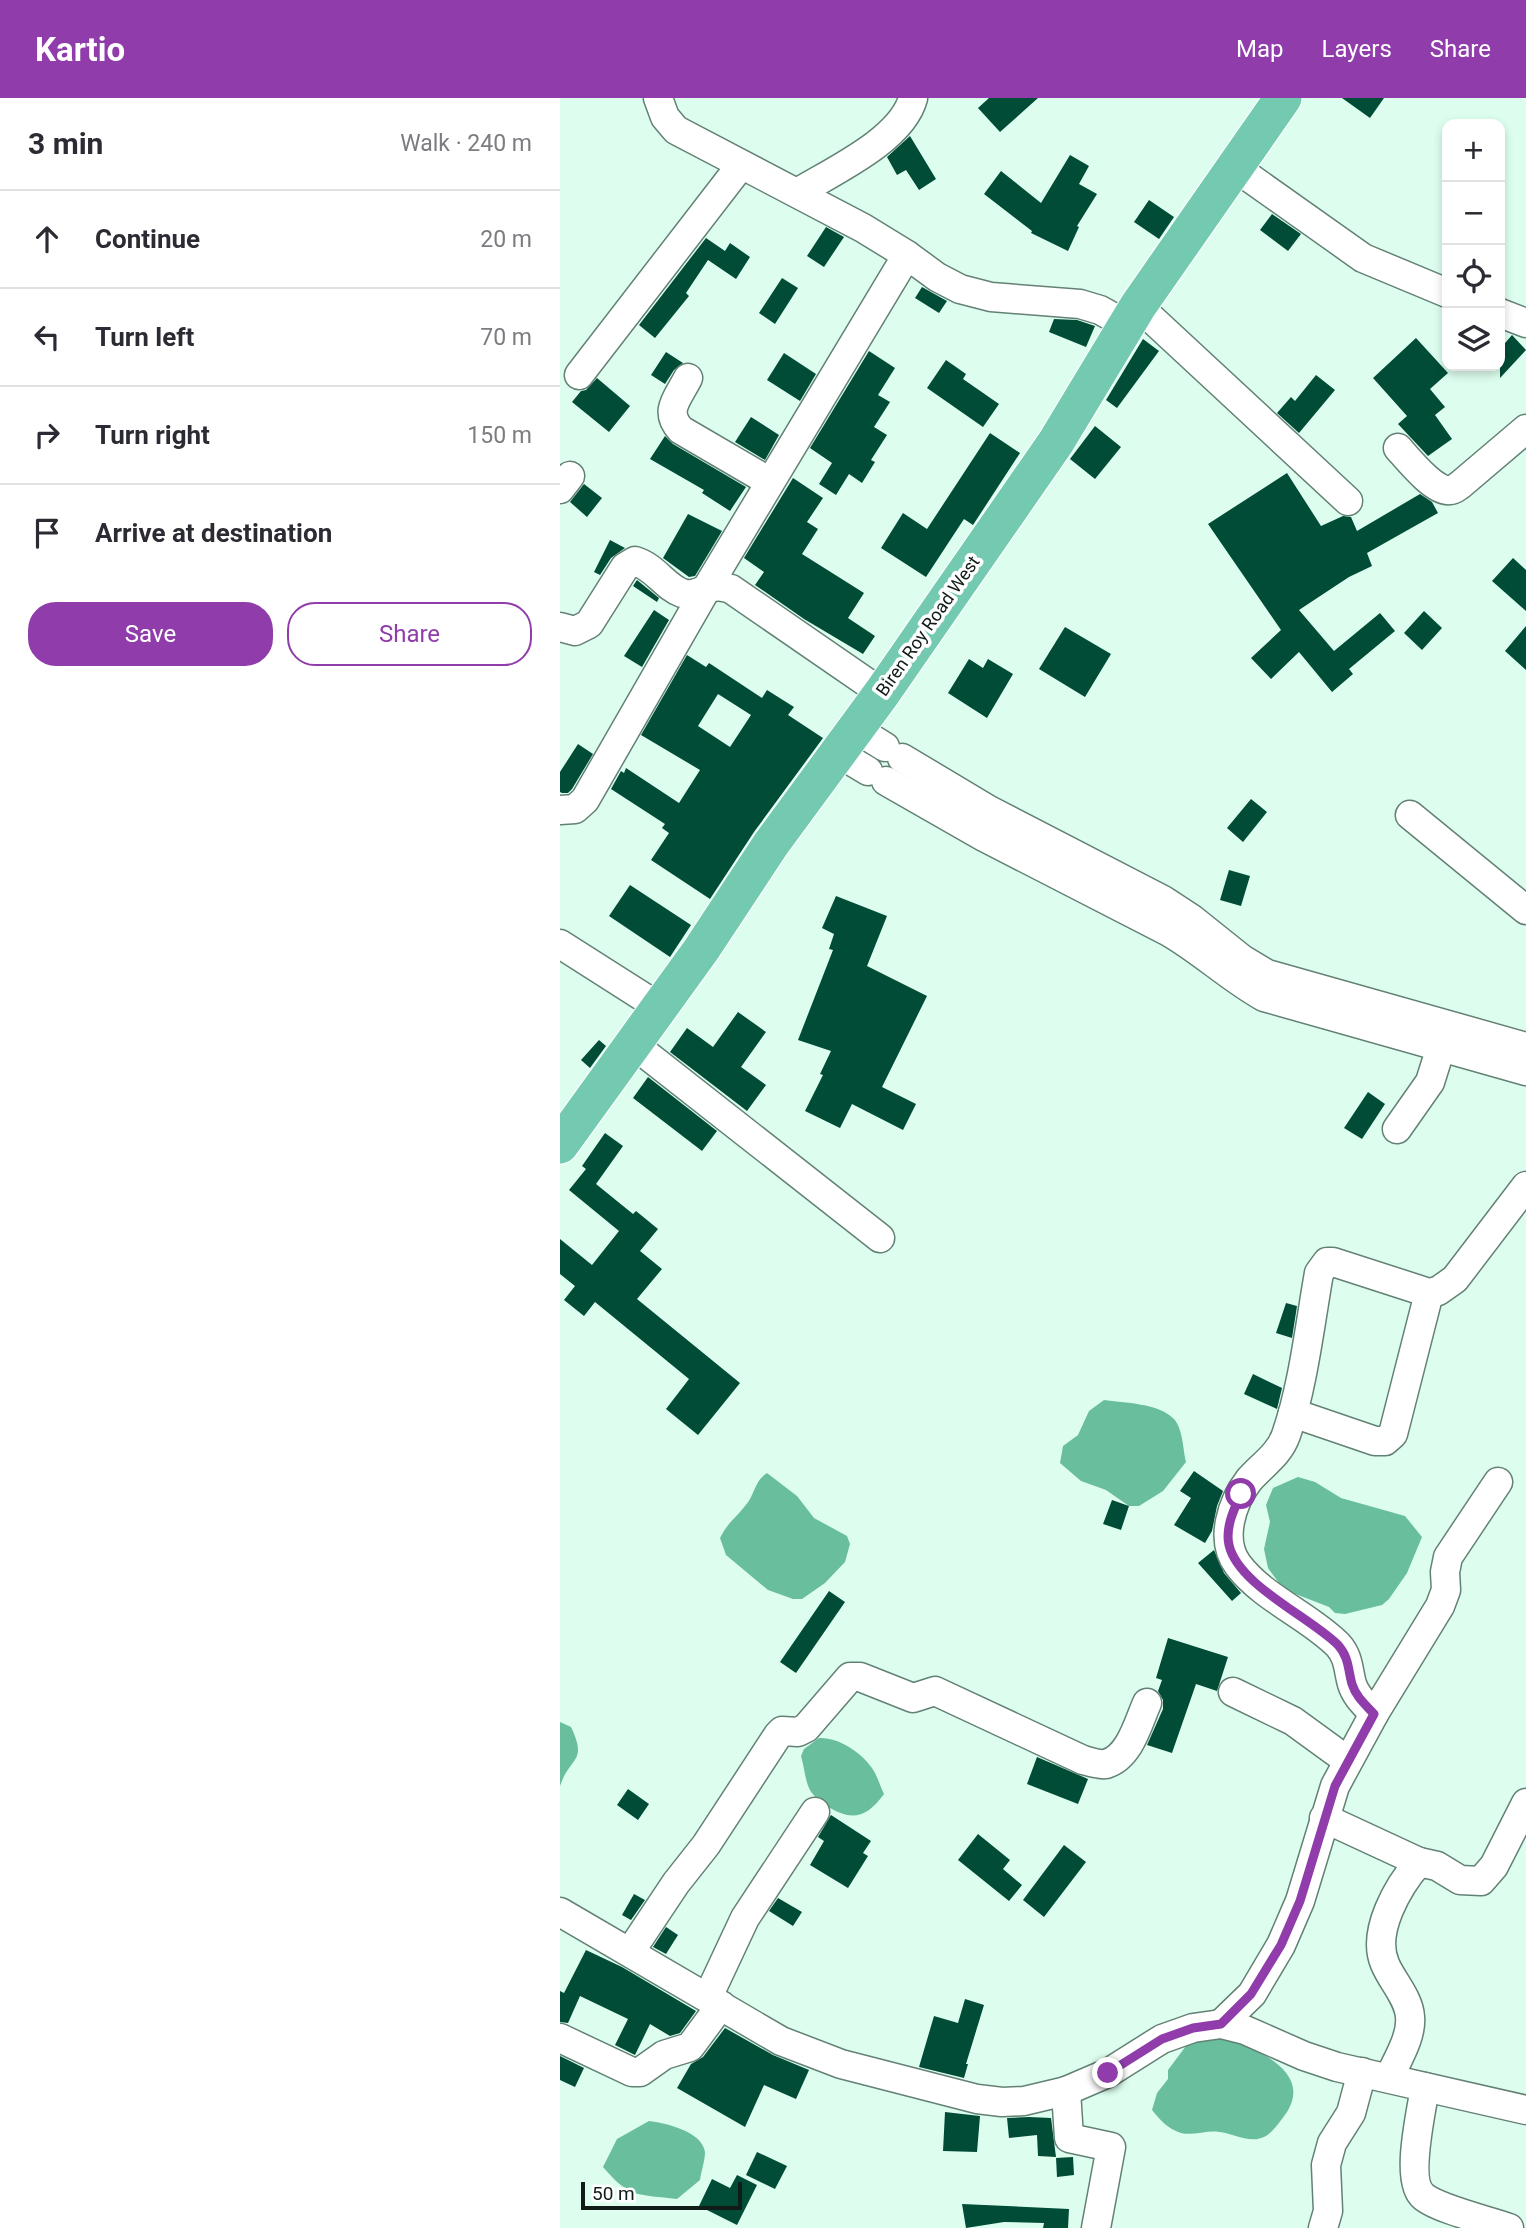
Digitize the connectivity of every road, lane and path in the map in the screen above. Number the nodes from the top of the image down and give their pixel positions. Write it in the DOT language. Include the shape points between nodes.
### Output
graph roads {
  1 [pos="658,98"];
  2 [pos="914,98"];
  3 [pos="1283,98"];
  4 [pos="741,165"];
  5 [pos="1236,168"];
  6 [pos="797,193"];
  7 [pos="907,255"];
  8 [pos="1442,291"];
  9 [pos="1132,315"];
  10 [pos="1505,315"];
  11 [pos="1526,323"];
  12 [pos="579,375"];
  13 [pos="688,378"];
  14 [pos="1526,429"];
  15 [pos="1398,448"];
  16 [pos="770,482"];
  17 [pos="1348,501"];
  18 [pos="708,586"];
  19 [pos="560,627"];
  20 [pos="882,693"];
  21 [pos="872,756"];
  22 [pos="560,810"];
  23 [pos="1410,815"];
  24 [pos="1526,910"];
  25 [pos="560,944"];
  26 [pos="659,1007"];
  27 [pos="633,1044"];
  28 [pos="1441,1047"];
  29 [pos="1526,1047"];
  30 [pos="1526,1071"];
  31 [pos="1397,1129"];
  32 [pos="560,1145"];
  33 [pos="1526,1186"];
  34 [pos="880,1238"];
  35 [pos="1429,1293"];
  36 [pos="1293,1413"];
  37 [pos="1498,1482"];
  38 [pos="1233,1692"];
  39 [pos="1147,1703"];
  40 [pos="1374,1714"];
  41 [pos="1348,1760"];
  42 [pos="1526,1802"];
  43 [pos="815,1812"];
  44 [pos="1324,1818"];
  45 [pos="1419,1862"];
  46 [pos="560,1912"];
  47 [pos="630,1952"];
  48 [pos="715,2001"];
  49 [pos="1221,2024"];
  50 [pos="560,2038"];
  51 [pos="1362,2072"];
  52 [pos="1389,2078"];
  53 [pos="1425,2087"];
  54 [pos="1066,2091"];
  55 [pos="1526,2110"];
  56 [pos="1096,2228"];
  57 [pos="1323,2228"];
  58 [pos="1510,2228"];
  1 -- 4 [label="street" via="676,130"];
  2 -- 6 [label="street" via="897,129"];
  3 -- 5 [label="main road, Biren Roy Road West"];
  4 -- 6 [label="street"];
  4 -- 12 [label="street"];
  5 -- 8 [label="street" via="1363,258"];
  5 -- 9 [label="main road, Biren Roy Road West"];
  6 -- 7 [label="street"];
  7 -- 9 [label="street" via="960,289"];
  7 -- 16 [label="street"];
  9 -- 17 [label="street"];
  9 -- 20 [label="main road, Biren Roy Road West" via="1056,442"];
  10 -- 11 [label="street"];
  13 -- 16 [label="street" via="671,410 673,421"];
  14 -- 15 [label="street" via="1449,490 1431,482"];
  16 -- 18 [label="street"];
  18 -- 19 [label="street" via="693,594 680,592 647,564 635,561 625,566 589,624 575,631"];
  18 -- 20 [label="street" via="731,589"];
  18 -- 22 [label="street" via="585,800 575,809"];
  20 -- 21 [label="main road, Biren Roy Road West"];
  21 -- 26 [label="main road, Biren Roy Road West" via="771,844"];
  21 -- 28 [label="street" via="984,837 1144,917 1264,997"];
  21 -- 29 [label="street" via="1163,900 1267,974"];
  23 -- 24 [label="street"];
  25 -- 26 [label="street"];
  26 -- 27 [label="main road, Biren Roy Road West"];
  27 -- 32 [label="main road, Biren Roy Road West"];
  27 -- 34 [label="street"];
  28 -- 30 [label="street"];
  28 -- 31 [label="street" via="1430,1082"];
  33 -- 35 [label="street" via="1455,1279"];
  35 -- 36 [label="street" via="1393,1434 1385,1441 1375,1441"];
  35 -- 36 [label="street" via="1327,1262 1319,1273"];
  36 -- 40 [label="street" via="1279,1449 1241,1494 1231,1519 1229,1545 1237,1563 1261,1587 1337,1645 1350,1667 1358,1697"];
  37 -- 40 [label="street" via="1448,1557 1440,1606"];
  38 -- 41 [label="street" via="1293,1721"];
  39 -- 47 [label="street" via="1125,1750 1104,1765 1083,1760 935,1691 913,1698 850,1677 806,1728 778,1735"];
  40 -- 41 [label="street"];
  41 -- 44 [label="street"];
  42 -- 45 [label="street" via="1494,1866 1481,1881 1460,1880 1437,1866"];
  43 -- 48 [label="street" via="745,1918"];
  44 -- 45 [label="street"];
  44 -- 49 [label="street" via="1300,1901 1281,1945 1251,1994"];
  45 -- 52 [label="street" via="1406,1877 1381,1930 1382,1955 1410,2017"];
  46 -- 47 [label="street"];
  47 -- 48 [label="street"];
  48 -- 50 [label="street" via="690,2047 664,2055 640,2073"];
  48 -- 54 [label="street" via="782,2041 822,2058 977,2099 1024,2101"];
  49 -- 51 [label="street"];
  49 -- 54 [label="street" via="1162,2039 1108,2073"];
  51 -- 52 [label="street"];
  51 -- 57 [label="street" via="1351,2113 1332,2143 1326,2165 1328,2211"];
  52 -- 53 [label="street"];
  53 -- 55 [label="street"];
  53 -- 58 [label="street" via="1415,2161 1415,2183 1421,2195"];
  54 -- 56 [label="street" via="1069,2138 1111,2147"];
}
